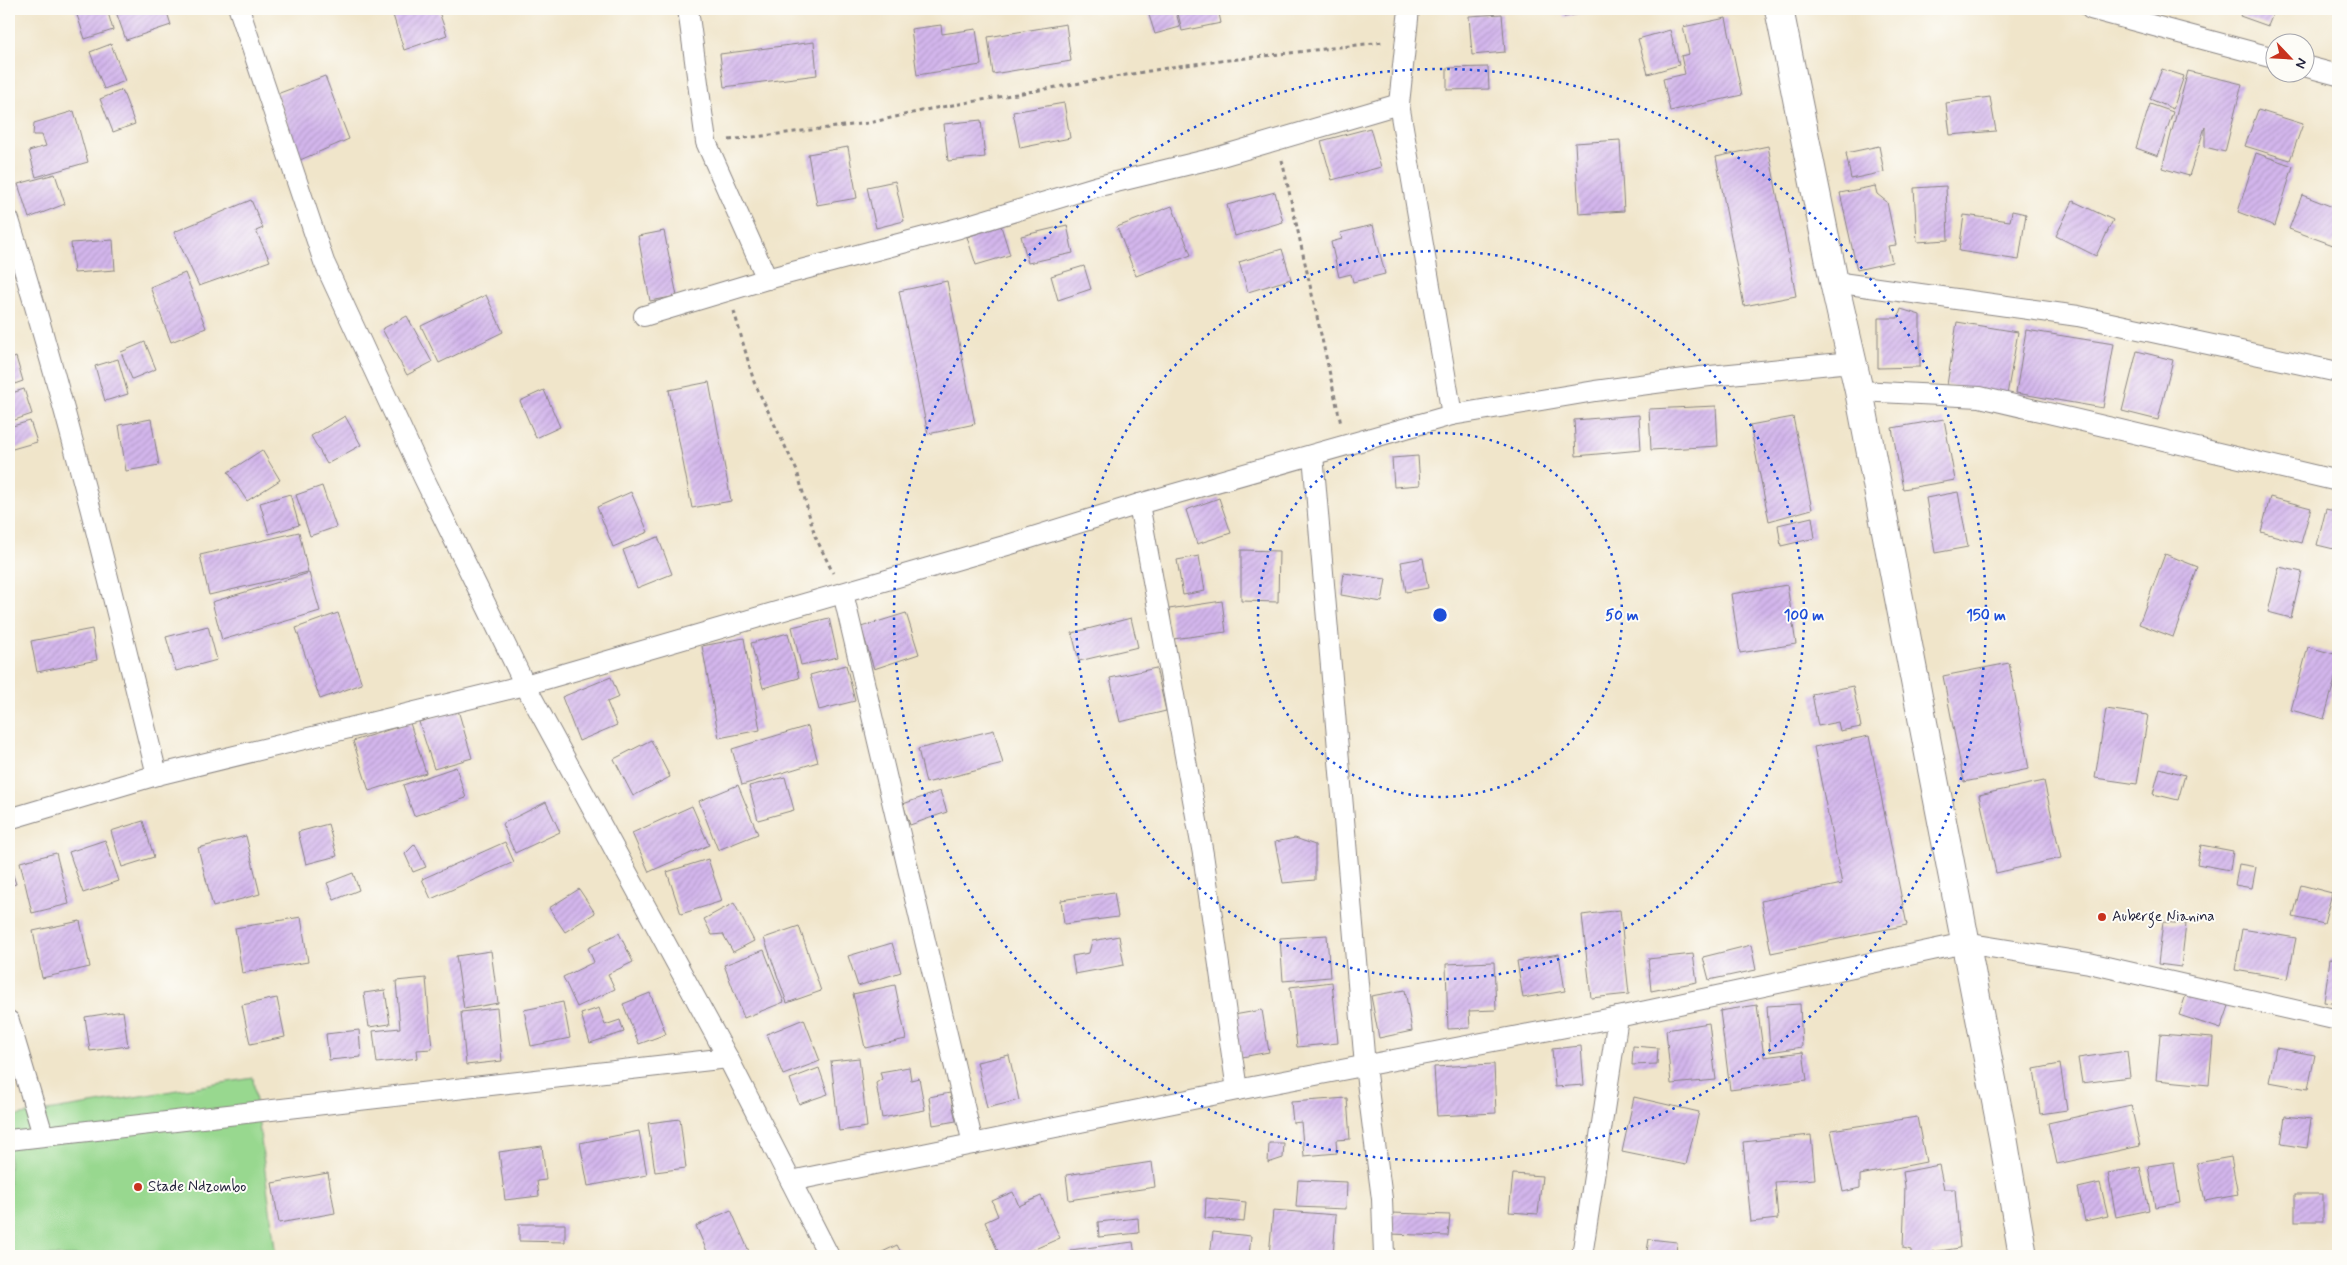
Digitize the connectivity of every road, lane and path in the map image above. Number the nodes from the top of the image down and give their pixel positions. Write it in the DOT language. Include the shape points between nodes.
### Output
graph roads {
  1 [pos="239,9"];
  2 [pos="688,9"];
  3 [pos="1409,9"];
  4 [pos="1779,9"];
  5 [pos="2091,9"];
  6 [pos="1404,40"];
  7 [pos="2264,55"];
  8 [pos="2314,69"];
  9 [pos="2338,75"];
  10 [pos="1399,104"];
  11 [pos="1278,139"];
  12 [pos="706,142"];
  13 [pos="9,220"];
  14 [pos="767,279"];
  15 [pos="1834,282"];
  16 [pos="728,291"];
  17 [pos="644,316"];
  18 [pos="1851,362"];
  19 [pos="2338,372"];
  20 [pos="1859,391"];
  21 [pos="1452,416"];
  22 [pos="1346,446"];
  23 [pos="1313,456"];
  24 [pos="2338,481"];
  25 [pos="1139,504"];
  26 [pos="843,593"];
  27 [pos="525,685"];
  28 [pos="157,774"];
  29 [pos="9,819"];
  30 [pos="1965,943"];
  31 [pos="1618,1017"];
  32 [pos="2338,1020"];
  33 [pos="9,1021"];
  34 [pos="728,1058"];
  35 [pos="1365,1066"];
  36 [pos="1237,1090"];
  37 [pos="44,1135"];
  38 [pos="9,1140"];
  39 [pos="973,1144"];
  40 [pos="791,1181"];
  41 [pos="829,1256"];
  42 [pos="1384,1256"];
  43 [pos="1582,1256"];
  44 [pos="2023,1256"];
  1 -- 27 [label="street" via="324,262"];
  2 -- 12 [label="street"];
  3 -- 6 [label="street"];
  4 -- 15 [label="highway"];
  5 -- 7 [label="street"];
  6 -- 10 [label="street"];
  6 -- 12 [label="path" via="1178,66 930,109 869,123"];
  8 -- 9 [label="street"];
  10 -- 11 [label="street"];
  10 -- 21 [label="street"];
  11 -- 14 [label="street"];
  11 -- 22 [label="path"];
  12 -- 14 [label="street"];
  13 -- 28 [label="street" via="80,462"];
  14 -- 16 [label="street"];
  15 -- 18 [label="highway"];
  15 -- 19 [label="street" via="2078,316"];
  16 -- 17 [label="street"];
  16 -- 26 [label="path" via="754,382 797,471 815,536"];
  18 -- 20 [label="highway"];
  18 -- 21 [label="street" via="1594,391"];
  20 -- 24 [label="street" via="1980,397"];
  20 -- 30 [label="highway"];
  21 -- 22 [label="street"];
  22 -- 23 [label="street"];
  23 -- 25 [label="street"];
  23 -- 35 [label="street"];
  25 -- 26 [label="street"];
  25 -- 36 [label="street" via="1203,854"];
  26 -- 27 [label="street"];
  26 -- 39 [label="street"];
  27 -- 28 [label="street"];
  27 -- 34 [label="street"];
  28 -- 29 [label="street"];
  30 -- 31 [label="street"];
  30 -- 32 [label="street" via="2089,964"];
  30 -- 44 [label="highway"];
  31 -- 35 [label="street"];
  31 -- 43 [label="street"];
  33 -- 37 [label="street"];
  34 -- 37 [label="street" via="219,1118"];
  34 -- 40 [label="street"];
  35 -- 36 [label="street"];
  35 -- 42 [label="street" via="1382,1199"];
  36 -- 39 [label="street"];
  37 -- 38 [label="street"];
  39 -- 40 [label="street"];
  40 -- 41 [label="street"];
}
